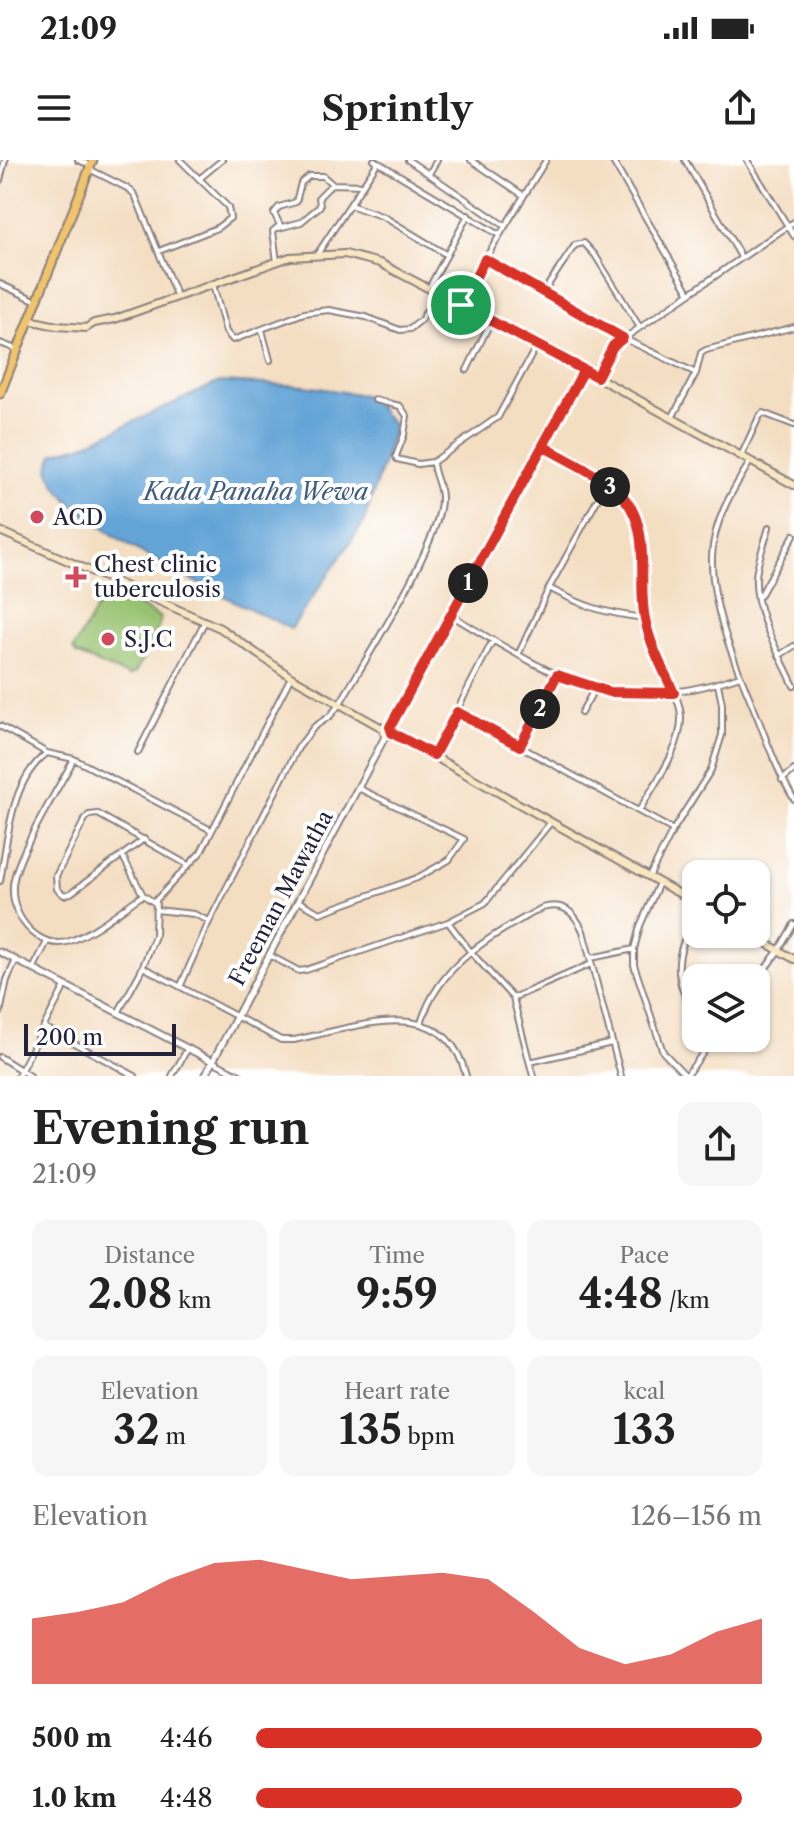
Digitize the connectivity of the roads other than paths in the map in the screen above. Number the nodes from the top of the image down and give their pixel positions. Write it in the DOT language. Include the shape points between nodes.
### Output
graph roads {
  1 [pos="5,160"];
  2 [pos="78,160"];
  3 [pos="180,160"];
  4 [pos="222,160"];
  5 [pos="408,160"];
  6 [pos="437,160"];
  7 [pos="471,160"];
  8 [pos="546,160"];
  9 [pos="612,160"];
  10 [pos="685,160"];
  11 [pos="747,160"];
  12 [pos="376,161"];
  13 [pos="90,165"];
  14 [pos="430,172"];
  15 [pos="199,179"];
  16 [pos="0,180"];
  17 [pos="332,184"];
  18 [pos="363,185"];
  19 [pos="523,195"];
  20 [pos="350,205"];
  21 [pos="468,215"];
  22 [pos="794,222"];
  23 [pos="505,226"];
  24 [pos="787,226"];
  25 [pos="277,228"];
  26 [pos="499,235"];
  27 [pos="794,236"];
  28 [pos="158,251"];
  29 [pos="447,255"];
  30 [pos="316,256"];
  31 [pos="741,257"];
  32 [pos="485,259"];
  33 [pos="277,262"];
  34 [pos="0,284"];
  35 [pos="213,285"];
  36 [pos="429,288"];
  37 [pos="544,291"];
  38 [pos="689,292"];
  39 [pos="438,293"];
  40 [pos="177,297"];
  41 [pos="37,301"];
  42 [pos="461,305"];
  43 [pos="29,320"];
  44 [pos="491,321"];
  45 [pos="639,327"];
  46 [pos="794,327"];
  47 [pos="262,330"];
  48 [pos="623,338"];
  49 [pos="0,343"];
  50 [pos="537,345"];
  51 [pos="17,350"];
  52 [pos="270,360"];
  53 [pos="467,370"];
  54 [pos="584,370"];
  55 [pos="696,373"];
  56 [pos="597,377"];
  57 [pos="0,394"];
  58 [pos="375,400"];
  59 [pos="672,418"];
  60 [pos="794,425"];
  61 [pos="543,446"];
  62 [pos="741,456"];
  63 [pos="750,461"];
  64 [pos="433,462"];
  65 [pos="606,484"];
  66 [pos="794,485"];
  67 [pos="769,527"];
  68 [pos="0,531"];
  69 [pos="794,535"];
  70 [pos="549,588"];
  71 [pos="759,598"];
  72 [pos="451,615"];
  73 [pos="645,618"];
  74 [pos="205,621"];
  75 [pos="493,640"];
  76 [pos="794,646"];
  77 [pos="519,653"];
  78 [pos="780,655"];
  79 [pos="557,675"];
  80 [pos="741,676"];
  81 [pos="291,677"];
  82 [pos="718,684"];
  83 [pos="794,686"];
  84 [pos="595,688"];
  85 [pos="674,693"];
  86 [pos="339,705"];
  87 [pos="457,712"];
  88 [pos="581,713"];
  89 [pos="0,726"];
  90 [pos="388,731"];
  91 [pos="520,746"];
  92 [pos="138,752"];
  93 [pos="47,753"];
  94 [pos="434,755"];
  95 [pos="74,759"];
  96 [pos="794,770"];
  97 [pos="782,780"];
  98 [pos="358,788"];
  99 [pos="794,799"];
  100 [pos="639,811"];
  101 [pos="552,822"];
  102 [pos="211,830"];
  103 [pos="673,830"];
  104 [pos="144,839"];
  105 [pos="122,855"];
  106 [pos="1,863"];
  107 [pos="188,865"];
  108 [pos="649,877"];
  109 [pos="0,881"];
  110 [pos="659,883"];
  111 [pos="143,895"];
  112 [pos="682,895"];
  113 [pos="298,901"];
  114 [pos="155,903"];
  115 [pos="156,910"];
  116 [pos="209,921"];
  117 [pos="448,922"];
  118 [pos="794,924"];
  119 [pos="47,942"];
  120 [pos="682,942"];
  121 [pos="770,945"];
  122 [pos="634,949"];
  123 [pos="779,950"];
  124 [pos="470,951"];
  125 [pos="0,952"];
  126 [pos="269,955"];
  127 [pos="794,959"];
  128 [pos="16,960"];
  129 [pos="591,961"];
  130 [pos="769,964"];
  131 [pos="143,967"];
  132 [pos="33,969"];
  133 [pos="682,983"];
  134 [pos="65,985"];
  135 [pos="181,985"];
  136 [pos="513,998"];
  137 [pos="0,1013"];
  138 [pos="118,1013"];
  139 [pos="236,1017"];
  140 [pos="421,1023"];
  141 [pos="44,1027"];
  142 [pos="612,1043"];
  143 [pos="188,1048"];
  144 [pos="703,1052"];
  145 [pos="0,1057"];
  146 [pos="212,1061"];
  147 [pos="530,1062"];
  148 [pos="20,1074"];
  149 [pos="30,1076"];
  150 [pos="135,1076"];
  151 [pos="172,1076"];
  152 [pos="205,1076"];
  153 [pos="242,1076"];
  154 [pos="466,1076"];
  155 [pos="533,1076"];
  156 [pos="621,1076"];
  157 [pos="686,1076"];
  1 -- 16 [label="street"];
  2 -- 13 [label="street"];
  3 -- 15 [label="street"];
  4 -- 15 [label="street"];
  5 -- 14 [label="street"];
  6 -- 14 [label="street"];
  7 -- 19 [label="street"];
  8 -- 19 [label="street"];
  9 -- 38 [label="street"];
  10 -- 31 [label="street"];
  11 -- 24 [label="street"];
  12 -- 18 [label="street"];
  12 -- 21 [label="street"];
  13 -- 28 [label="street" via="129,189"];
  13 -- 41 [label="highway"];
  14 -- 23 [label="street"];
  15 -- 28 [label="street" via="228,207 229,221"];
  17 -- 18 [label="street"];
  17 -- 25 [label="street" via="319,197 320,206 301,222"];
  17 -- 25 [label="street" via="323,176 309,176 301,183 296,202 274,213"];
  18 -- 20 [label="street"];
  19 -- 23 [label="street"];
  20 -- 29 [label="street" via="384,217"];
  20 -- 30 [label="street"];
  21 -- 26 [label="street"];
  21 -- 29 [label="street"];
  22 -- 24 [label="street"];
  23 -- 26 [label="street"];
  24 -- 27 [label="street"];
  24 -- 31 [label="street"];
  25 -- 33 [label="street" via="272,239"];
  26 -- 32 [label="street"];
  28 -- 40 [label="street"];
  29 -- 36 [label="street"];
  30 -- 33 [label="main road"];
  30 -- 36 [label="main road" via="345,254 380,263"];
  31 -- 38 [label="street"];
  32 -- 37 [label="street"];
  32 -- 42 [label="street"];
  33 -- 35 [label="main road"];
  34 -- 41 [label="street"];
  35 -- 40 [label="main road"];
  35 -- 47 [label="street" via="229,338"];
  36 -- 39 [label="main road"];
  37 -- 45 [label="street" via="575,245 584,243"];
  37 -- 48 [label="street"];
  38 -- 45 [label="street"];
  39 -- 42 [label="main road"];
  39 -- 47 [label="street" via="410,329 329,310 304,313"];
  40 -- 43 [label="main road" via="86,328"];
  41 -- 43 [label="highway"];
  42 -- 44 [label="main road"];
  43 -- 51 [label="highway"];
  44 -- 50 [label="main road"];
  44 -- 53 [label="street"];
  45 -- 48 [label="street"];
  46 -- 55 [label="street" via="706,350"];
  47 -- 52 [label="street"];
  48 -- 55 [label="street"];
  48 -- 56 [label="street"];
  49 -- 51 [label="street"];
  50 -- 54 [label="main road"];
  50 -- 64 [label="street" via="498,417"];
  51 -- 57 [label="highway"];
  54 -- 56 [label="main road"];
  54 -- 61 [label="street, Freeman Mawatha"];
  55 -- 59 [label="street"];
  56 -- 59 [label="main road"];
  58 -- 64 [label="street" via="400,406 407,416 397,459"];
  59 -- 62 [label="main road"];
  60 -- 62 [label="street" via="763,413"];
  61 -- 65 [label="street"];
  61 -- 72 [label="street, Freeman Mawatha"];
  62 -- 63 [label="main road"];
  63 -- 66 [label="main road"];
  63 -- 80 [label="street" via="721,514 712,556 724,629"];
  64 -- 86 [label="street" via="441,497 437,524"];
  65 -- 70 [label="street"];
  65 -- 73 [label="street" via="625,499 636,518"];
  67 -- 71 [label="street" via="756,578"];
  68 -- 74 [label="main road"];
  69 -- 71 [label="street"];
  70 -- 73 [label="street" via="607,614"];
  70 -- 77 [label="street"];
  71 -- 78 [label="street"];
  72 -- 75 [label="street"];
  72 -- 90 [label="street, Freeman Mawatha"];
  73 -- 85 [label="street"];
  74 -- 81 [label="main road"];
  74 -- 92 [label="street"];
  75 -- 77 [label="street"];
  75 -- 87 [label="street"];
  76 -- 78 [label="street"];
  77 -- 79 [label="street"];
  78 -- 83 [label="street"];
  79 -- 84 [label="street"];
  79 -- 91 [label="street"];
  80 -- 82 [label="street"];
  80 -- 97 [label="street"];
  81 -- 86 [label="main road"];
  81 -- 102 [label="street"];
  82 -- 85 [label="street"];
  82 -- 103 [label="street" via="722,735 711,770"];
  84 -- 85 [label="street"];
  84 -- 88 [label="street"];
  85 -- 100 [label="street" via="681,715 679,737"];
  86 -- 90 [label="main road"];
  86 -- 116 [label="street" via="298,748"];
  87 -- 91 [label="street"];
  87 -- 94 [label="street"];
  89 -- 93 [label="street"];
  90 -- 94 [label="main road"];
  90 -- 98 [label="street, Freeman Mawatha"];
  91 -- 100 [label="street"];
  93 -- 95 [label="street"];
  93 -- 106 [label="street" via="19,793"];
  94 -- 101 [label="main road"];
  95 -- 102 [label="street"];
  95 -- 119 [label="street" via="19,864 13,886 24,924"];
  96 -- 97 [label="street"];
  97 -- 99 [label="street"];
  98 -- 113 [label="street, Freeman Mawatha"];
  98 -- 113 [label="street" via="464,839 449,860 417,878 320,913"];
  100 -- 103 [label="street"];
  101 -- 108 [label="main road"];
  101 -- 117 [label="street" via="485,903"];
  102 -- 107 [label="street"];
  103 -- 108 [label="street"];
  104 -- 105 [label="street"];
  104 -- 105 [label="street" via="98,814 89,815 56,876 57,889 69,894"];
  104 -- 107 [label="street"];
  105 -- 111 [label="street"];
  106 -- 109 [label="street"];
  107 -- 114 [label="street"];
  108 -- 110 [label="main road"];
  110 -- 112 [label="main road"];
  110 -- 122 [label="street"];
  111 -- 114 [label="street"];
  111 -- 119 [label="street" via="76,938"];
  113 -- 126 [label="street, Freeman Mawatha"];
  114 -- 115 [label="street"];
  115 -- 116 [label="street"];
  115 -- 131 [label="street" via="155,936"];
  116 -- 135 [label="street"];
  117 -- 124 [label="street"];
  117 -- 126 [label="street" via="306,970"];
  118 -- 123 [label="street"];
  119 -- 132 [label="street"];
  120 -- 133 [label="street" via="676,968"];
  121 -- 123 [label="main road"];
  122 -- 129 [label="street"];
  122 -- 157 [label="street" via="663,1052"];
  123 -- 127 [label="main road"];
  123 -- 130 [label="street"];
  124 -- 129 [label="street" via="553,905 578,920"];
  124 -- 136 [label="street"];
  124 -- 140 [label="street" via="442,979"];
  125 -- 128 [label="street"];
  126 -- 139 [label="street, Freeman Mawatha"];
  128 -- 132 [label="street"];
  128 -- 137 [label="street"];
  129 -- 136 [label="street"];
  129 -- 142 [label="street"];
  131 -- 135 [label="street"];
  131 -- 138 [label="street"];
  132 -- 134 [label="street"];
  134 -- 138 [label="street"];
  134 -- 141 [label="street"];
  135 -- 139 [label="street"];
  136 -- 147 [label="street"];
  138 -- 143 [label="street"];
  139 -- 140 [label="street" via="281,1040 376,1023"];
  139 -- 146 [label="street, Freeman Mawatha"];
  140 -- 154 [label="street" via="455,1045"];
  141 -- 148 [label="street"];
  141 -- 150 [label="street"];
  142 -- 147 [label="street"];
  142 -- 156 [label="street"];
  143 -- 146 [label="street"];
  143 -- 151 [label="street"];
  144 -- 157 [label="street"];
  145 -- 148 [label="street"];
  146 -- 152 [label="street, Freeman Mawatha"];
  146 -- 153 [label="street"];
  147 -- 155 [label="street"];
  148 -- 149 [label="street"];
}
